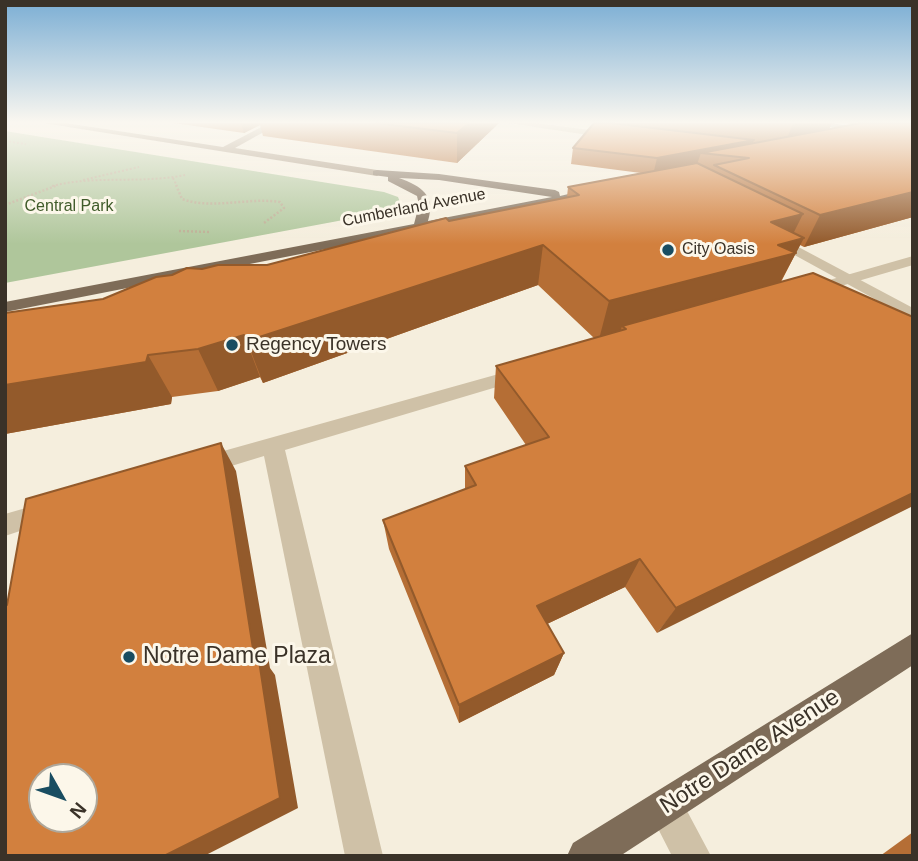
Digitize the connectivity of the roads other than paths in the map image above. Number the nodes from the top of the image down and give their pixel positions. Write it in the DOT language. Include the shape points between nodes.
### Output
graph roads {
  1 [pos="312,163"];
  2 [pos="377,173"];
  3 [pos="600,191"];
  4 [pos="574,196"];
  5 [pos="419,225"];
  6 [pos="762,232"];
  7 [pos="913,260"];
  8 [pos="848,279"];
  9 [pos="797,294"];
  10 [pos="5,307"];
  11 [pos="913,315"];
  12 [pos="537,369"];
  13 [pos="273,445"];
  14 [pos="179,473"];
  15 [pos="72,505"];
  16 [pos="5,524"];
  17 [pos="913,648"];
  18 [pos="665,807"];
  19 [pos="364,856"];
  20 [pos="586,856"];
  21 [pos="692,856"];
  1 -- 2 [label="street"];
  2 -- 4 [label="main road"];
  2 -- 5 [label="main road" via="422,193 426,208"];
  3 -- 4 [label="main road, Cumberland Avenue"];
  4 -- 5 [label="main road, Cumberland Avenue"];
  5 -- 10 [label="main road, Cumberland Avenue"];
  6 -- 8 [label="street"];
  7 -- 8 [label="street"];
  8 -- 9 [label="street"];
  8 -- 11 [label="street"];
  12 -- 13 [label="street"];
  13 -- 14 [label="street"];
  13 -- 19 [label="street"];
  15 -- 16 [label="street"];
  17 -- 18 [label="main road, Notre Dame Avenue"];
  18 -- 20 [label="main road, Notre Dame Avenue"];
  18 -- 21 [label="street"];
}
